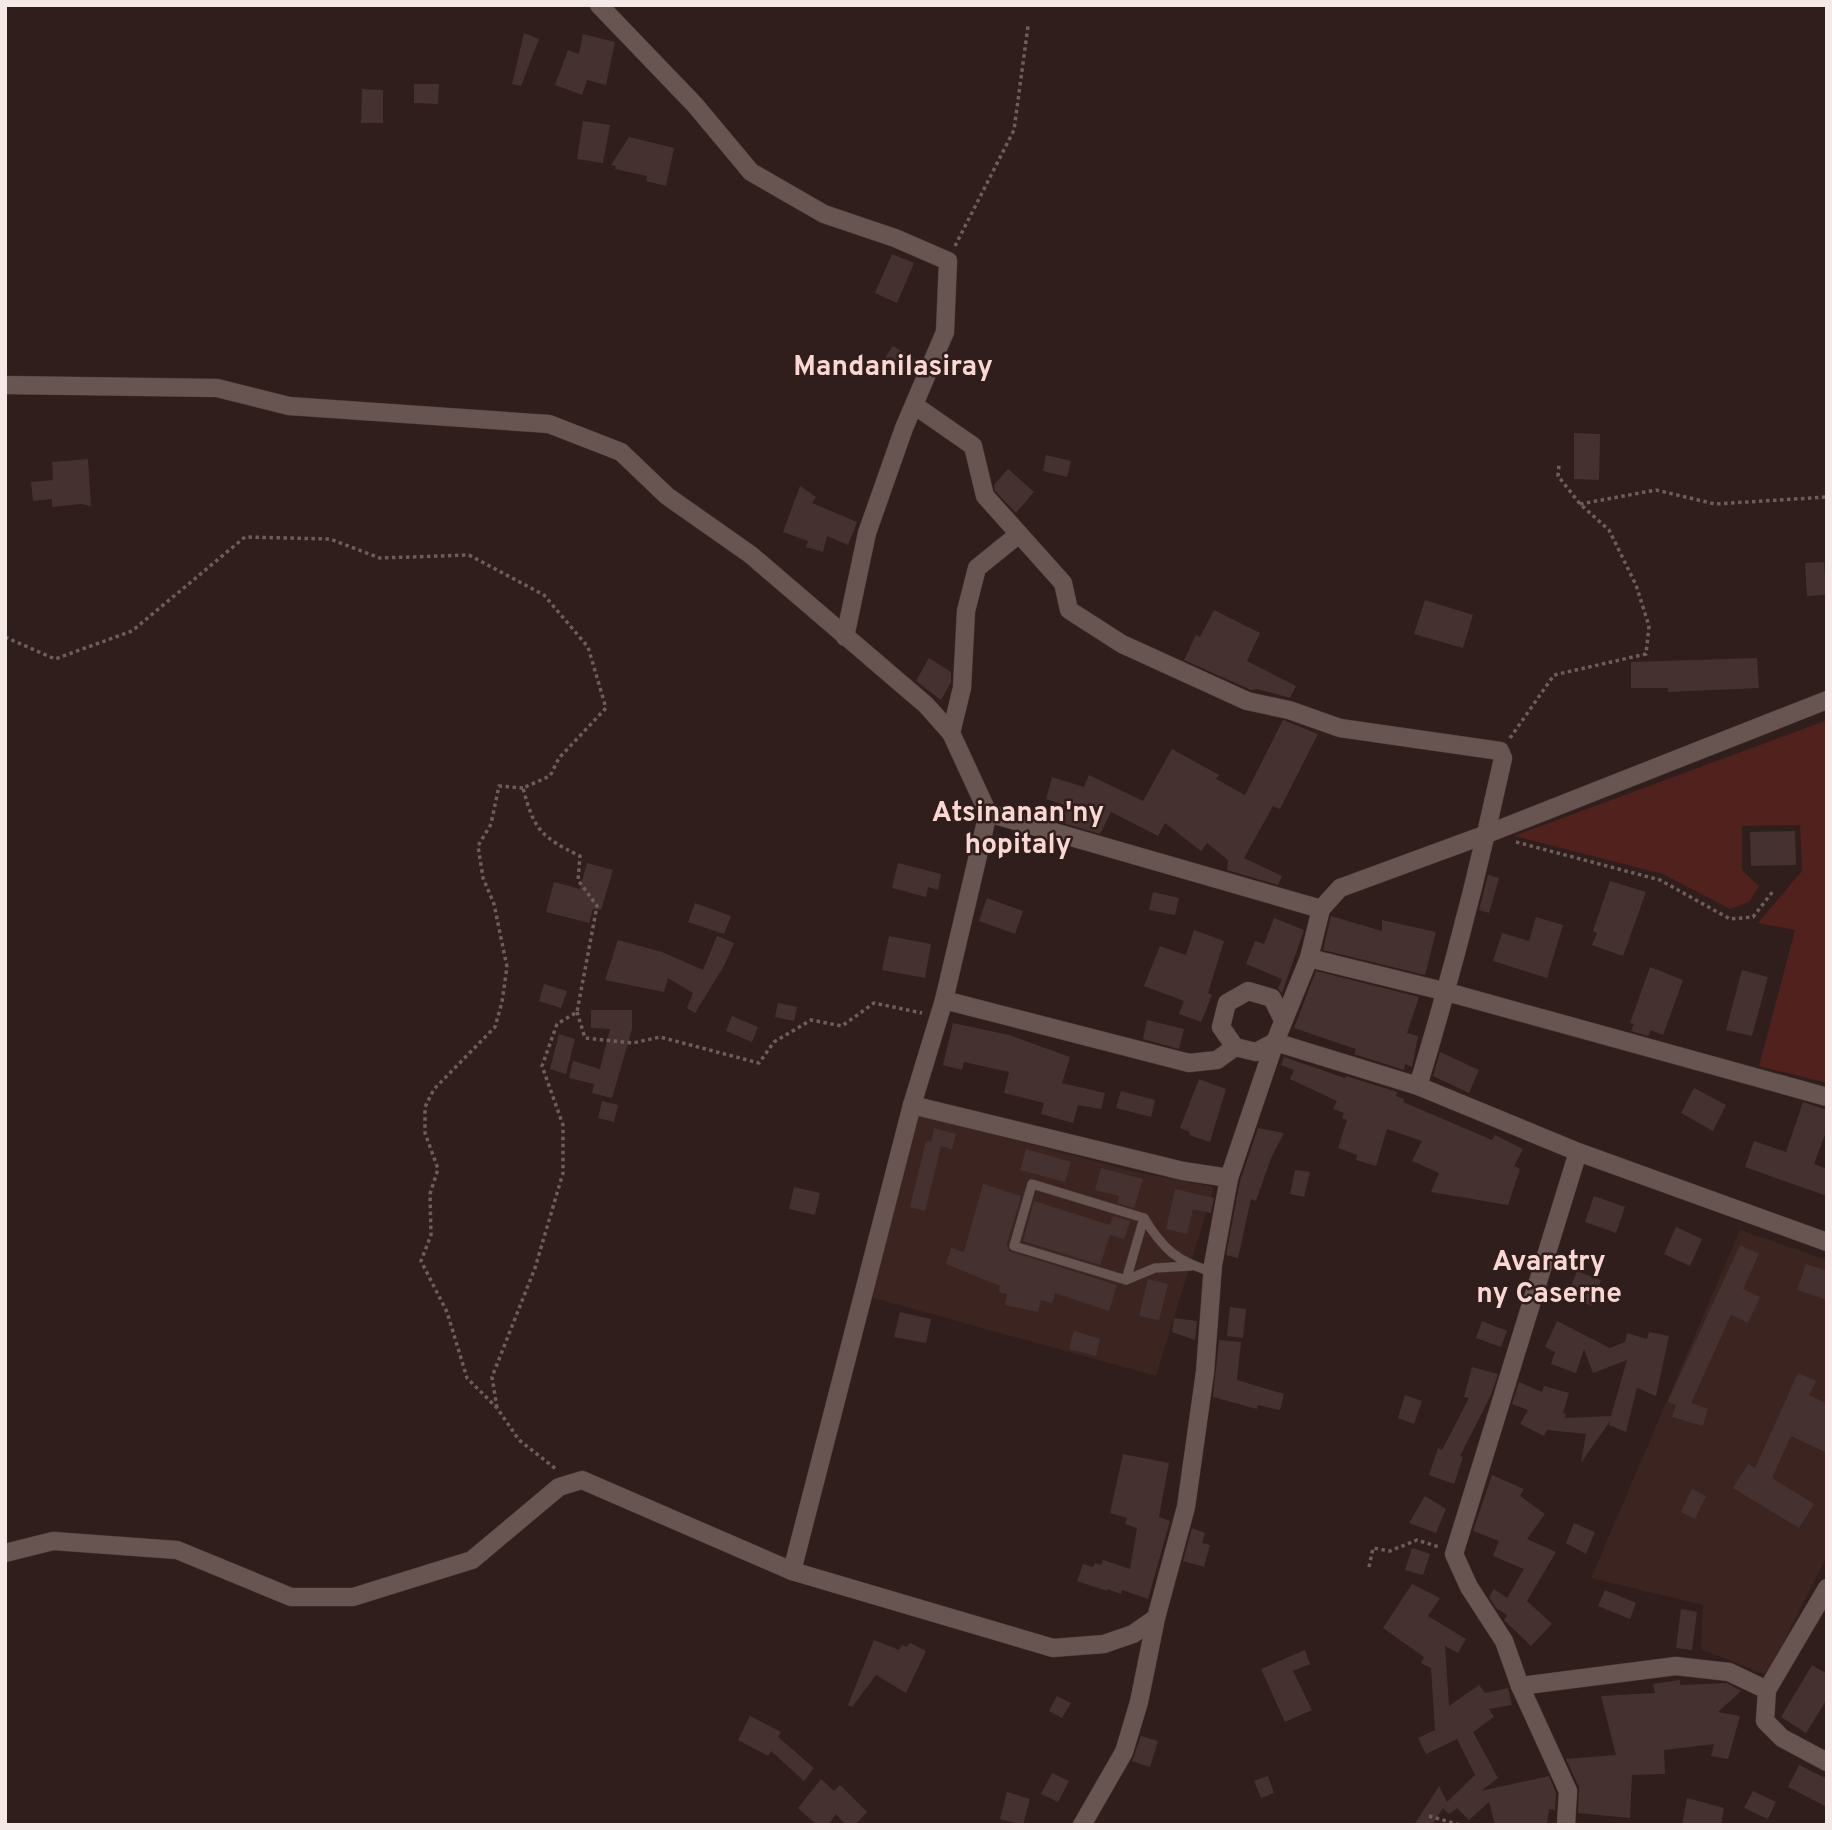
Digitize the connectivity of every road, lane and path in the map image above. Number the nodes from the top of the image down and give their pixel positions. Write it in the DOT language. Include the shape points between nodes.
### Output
graph roads {
  1 [pos="599,5"];
  2 [pos="1028,26"];
  3 [pos="948,261"];
  4 [pos="5,386"];
  5 [pos="914,405"];
  6 [pos="1559,465"];
  7 [pos="1827,497"];
  8 [pos="1580,504"];
  9 [pos="1019,534"];
  10 [pos="5,637"];
  11 [pos="845,637"];
  12 [pos="1827,700"];
  13 [pos="951,733"];
  14 [pos="1500,751"];
  15 [pos="523,788"];
  16 [pos="988,813"];
  17 [pos="1487,834"];
  18 [pos="1774,890"];
  19 [pos="1321,909"];
  20 [pos="1309,958"];
  21 [pos="1447,992"];
  22 [pos="942,1008"];
  23 [pos="577,1012"];
  24 [pos="1283,1020"];
  25 [pos="1275,1042"];
  26 [pos="1235,1047"];
  27 [pos="1418,1086"];
  28 [pos="1827,1097"];
  29 [pos="912,1105"];
  30 [pos="1578,1152"];
  31 [pos="1228,1178"];
  32 [pos="1144,1218"];
  33 [pos="1827,1242"];
  34 [pos="1191,1266"];
  35 [pos="1213,1272"];
  36 [pos="1126,1280"];
  37 [pos="497,1408"];
  38 [pos="582,1480"];
  39 [pos="5,1553"];
  40 [pos="1454,1554"];
  41 [pos="1369,1567"];
  42 [pos="792,1571"];
  43 [pos="1827,1588"];
  44 [pos="1156,1618"];
  45 [pos="1520,1686"];
  46 [pos="1767,1690"];
  47 [pos="1827,1762"];
  48 [pos="1429,1816"];
  49 [pos="1082,1825"];
  50 [pos="1460,1825"];
  51 [pos="1566,1825"];
  1 -- 3 [label="street" via="695,105 751,172 824,214 895,237"];
  2 -- 3 [label="path" via="1014,130"];
  3 -- 5 [label="street" via="945,332"];
  4 -- 11 [label="street" via="217,388 289,406 549,424 621,452 667,496 751,555"];
  5 -- 9 [label="street" via="973,446 985,496"];
  5 -- 11 [label="street" via="867,533"];
  6 -- 8 [label="path" via="1558,476"];
  7 -- 8 [label="path" via="1715,504 1656,489"];
  8 -- 14 [label="path" via="1609,530 1636,585 1648,626 1646,654 1554,675"];
  9 -- 13 [label="street" via="977,568 966,611 962,688"];
  9 -- 14 [label="street" via="1063,583 1069,610 1122,644 1234,695 1340,728"];
  10 -- 15 [label="path" via="55,659 132,631 245,537 330,539 380,558 469,555 544,595 588,647 606,708 559,758 550,776"];
  11 -- 13 [label="street" via="926,705"];
  12 -- 17 [label="street"];
  13 -- 16 [label="street"];
  14 -- 17 [label="street" via="1503,758"];
  15 -- 23 [label="path" via="531,820 546,840 580,856 578,880 597,906"];
  15 -- 37 [label="path" via="499,786 491,824 478,846 507,967 495,1027 434,1089 425,1107 425,1133 438,1169 430,1194 431,1235 421,1261 447,1312 467,1378"];
  16 -- 19 [label="street"];
  16 -- 22 [label="street"];
  17 -- 18 [label="path" via="1660,880 1730,919 1754,917"];
  17 -- 19 [label="street" via="1340,888"];
  17 -- 21 [label="street"];
  19 -- 20 [label="street"];
  20 -- 21 [label="street"];
  20 -- 24 [label="street"];
  21 -- 27 [label="street"];
  21 -- 28 [label="street"];
  22 -- 23 [label="path" via="874,1003 842,1026 811,1020 774,1042 759,1063 660,1037 633,1044 585,1038"];
  22 -- 26 [label="street" via="1189,1063 1217,1060"];
  22 -- 29 [label="street"];
  23 -- 37 [label="path" via="557,1024 542,1066 563,1125 563,1173 536,1268 492,1377"];
  24 -- 25 [label="street"];
  24 -- 26 [label="street" via="1272,998 1248,991 1227,1003 1221,1027"];
  25 -- 26 [label="street" via="1256,1052"];
  25 -- 27 [label="street"];
  25 -- 31 [label="street"];
  27 -- 30 [label="street"];
  29 -- 31 [label="street"];
  29 -- 42 [label="street"];
  30 -- 33 [label="street"];
  30 -- 40 [label="street"];
  31 -- 35 [label="street"];
  32 -- 34 [label="lane" via="1161,1246"];
  32 -- 36 [label="lane"];
  32 -- 36 [label="lane" via="1032,1184 1014,1246"];
  34 -- 35 [label="lane"];
  34 -- 36 [label="lane" via="1156,1268"];
  35 -- 44 [label="street" via="1186,1507"];
  37 -- 38 [label="path" via="519,1440 553,1468"];
  38 -- 39 [label="street" via="559,1487 472,1560 353,1597 291,1597 177,1550 53,1541"];
  38 -- 42 [label="street"];
  40 -- 41 [label="path" via="1417,1540 1390,1551 1373,1548"];
  40 -- 45 [label="street" via="1504,1641"];
  42 -- 44 [label="street" via="1053,1648 1104,1644 1133,1634"];
  43 -- 46 [label="street"];
  44 -- 49 [label="street" via="1124,1752"];
  45 -- 46 [label="street" via="1676,1666 1729,1672"];
  45 -- 51 [label="street" via="1568,1791"];
  46 -- 47 [label="street" via="1765,1721 1782,1738"];
  48 -- 50 [label="path"];
}
